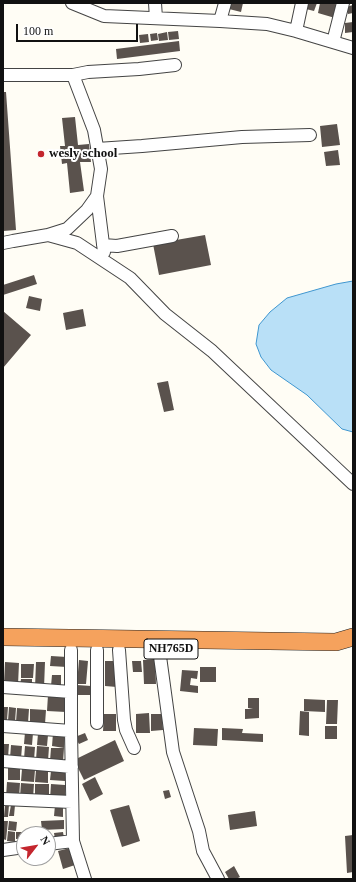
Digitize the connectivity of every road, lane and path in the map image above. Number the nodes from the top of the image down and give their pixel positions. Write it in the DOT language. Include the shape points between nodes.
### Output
graph roads {
  1 [pos="72,3"];
  2 [pos="155,3"];
  3 [pos="225,3"];
  4 [pos="302,3"];
  5 [pos="343,3"];
  6 [pos="156,18"];
  7 [pos="220,21"];
  8 [pos="296,31"];
  9 [pos="333,42"];
  10 [pos="353,48"];
  11 [pos="175,65"];
  12 [pos="3,75"];
  13 [pos="73,75"];
  14 [pos="310,135"];
  15 [pos="97,149"];
  16 [pos="97,196"];
  17 [pos="48,235"];
  18 [pos="172,236"];
  19 [pos="3,243"];
  20 [pos="103,245"];
  21 [pos="105,261"];
  22 [pos="353,484"];
  23 [pos="3,637"];
  24 [pos="353,637"];
  25 [pos="353,646"];
  26 [pos="3,649"];
  27 [pos="159,649"];
  28 [pos="71,650"];
  29 [pos="97,650"];
  30 [pos="119,650"];
  31 [pos="3,687"];
  32 [pos="71,692"];
  33 [pos="97,723"];
  34 [pos="3,726"];
  35 [pos="71,731"];
  36 [pos="134,748"];
  37 [pos="3,762"];
  38 [pos="72,767"];
  39 [pos="3,799"];
  40 [pos="72,802"];
  41 [pos="73,841"];
  42 [pos="56,843"];
  43 [pos="16,848"];
  44 [pos="3,850"];
  45 [pos="85,879"];
  46 [pos="218,879"];
  1 -- 6 [label="street" via="104,16"];
  2 -- 6 [label="street"];
  3 -- 7 [label="street"];
  4 -- 8 [label="street"];
  5 -- 9 [label="street"];
  6 -- 7 [label="street"];
  7 -- 8 [label="street" via="267,24"];
  8 -- 9 [label="street"];
  9 -- 10 [label="street"];
  11 -- 13 [label="street"];
  12 -- 13 [label="street"];
  13 -- 15 [label="street" via="94,130"];
  14 -- 15 [label="street" via="242,137"];
  15 -- 16 [label="street" via="101,169"];
  16 -- 17 [label="street" via="87,210 67,229"];
  16 -- 20 [label="street"];
  17 -- 19 [label="street"];
  17 -- 21 [label="street" via="77,243"];
  18 -- 20 [label="street" via="117,246"];
  20 -- 21 [label="street"];
  21 -- 22 [label="street" via="130,278 165,314 212,351"];
  23 -- 24 [label="highway, NH765D" via="336,642"];
  25 -- 27 [label="highway, NH765D"];
  26 -- 28 [label="highway, NH765D"];
  27 -- 30 [label="highway, NH765D"];
  27 -- 46 [label="street" via="173,752 203,851"];
  28 -- 29 [label="highway, NH765D"];
  28 -- 32 [label="street"];
  29 -- 30 [label="highway, NH765D"];
  29 -- 33 [label="street"];
  30 -- 36 [label="street" via="124,720"];
  31 -- 32 [label="street"];
  32 -- 35 [label="street"];
  34 -- 35 [label="street"];
  35 -- 38 [label="street"];
  37 -- 38 [label="street"];
  38 -- 40 [label="street"];
  39 -- 40 [label="street"];
  40 -- 41 [label="street"];
  41 -- 42 [label="street"];
  41 -- 45 [label="street"];
  43 -- 44 [label="street"];
}
